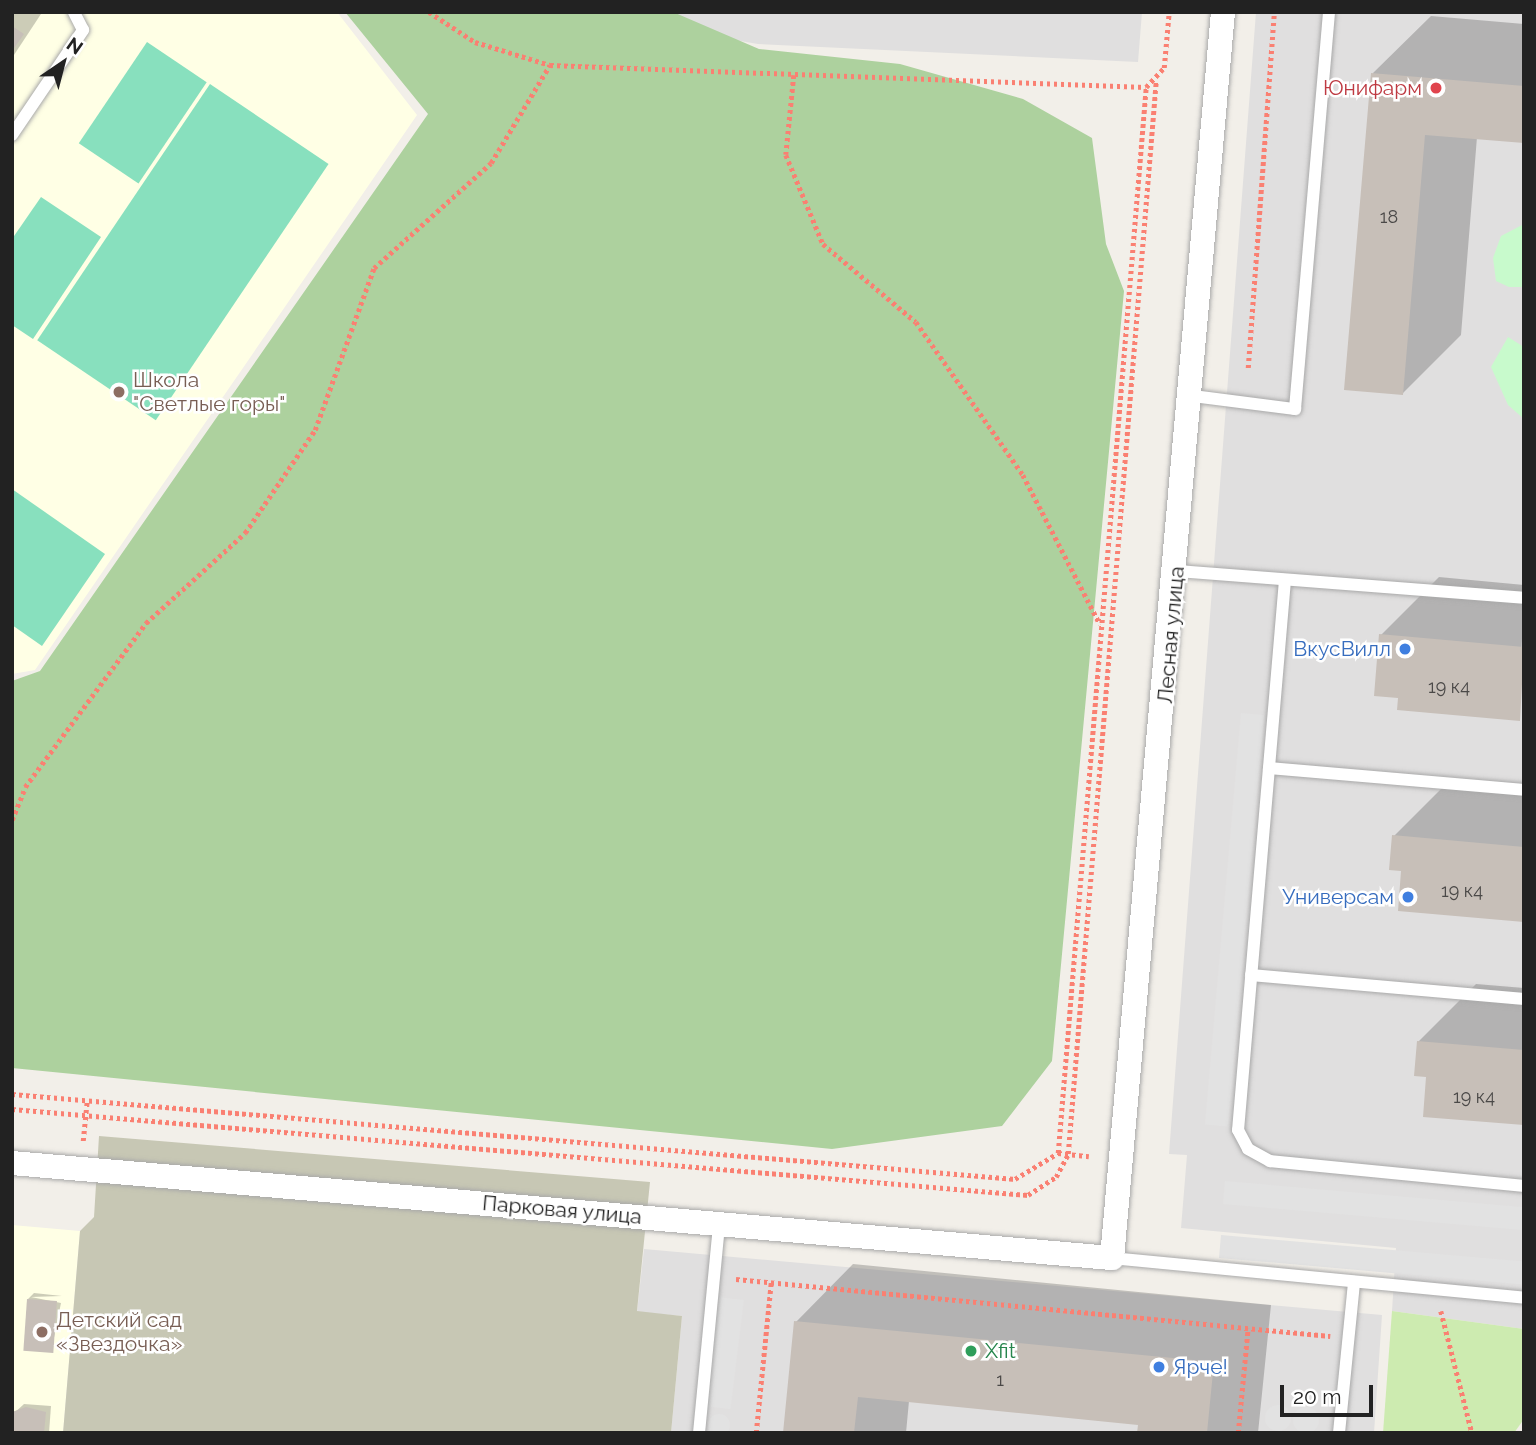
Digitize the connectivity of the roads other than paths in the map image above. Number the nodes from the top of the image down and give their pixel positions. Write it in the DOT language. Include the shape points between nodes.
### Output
graph roads {
  1 [pos="74,12"];
  2 [pos="1223,12"];
  3 [pos="1329,12"];
  4 [pos="12,135"];
  5 [pos="1193,396"];
  6 [pos="1177,571"];
  7 [pos="1285,580"];
  8 [pos="1524,598"];
  9 [pos="1269,768"];
  10 [pos="1524,790"];
  11 [pos="1251,975"];
  12 [pos="1524,999"];
  13 [pos="12,1163"];
  14 [pos="1524,1185"];
  15 [pos="719,1224"];
  16 [pos="1112,1258"];
  17 [pos="1354,1282"];
  18 [pos="1524,1297"];
  19 [pos="699,1433"];
  20 [pos="1339,1433"];
  1 -- 4 [label="lane" via="83,30"];
  2 -- 5 [label="street, Лесная улица"];
  3 -- 5 [label="lane" via="1294,409"];
  5 -- 6 [label="street, Лесная улица"];
  6 -- 7 [label="lane"];
  6 -- 16 [label="street, Лесная улица"];
  7 -- 8 [label="lane"];
  7 -- 9 [label="lane"];
  9 -- 10 [label="lane"];
  9 -- 11 [label="lane"];
  11 -- 12 [label="lane"];
  11 -- 14 [label="lane" via="1238,1129 1248,1149 1270,1161"];
  13 -- 15 [label="street, Парковая улица"];
  15 -- 16 [label="street, Парковая улица"];
  15 -- 19 [label="lane"];
  16 -- 17 [label="lane"];
  17 -- 18 [label="lane"];
  17 -- 20 [label="lane"];
}
